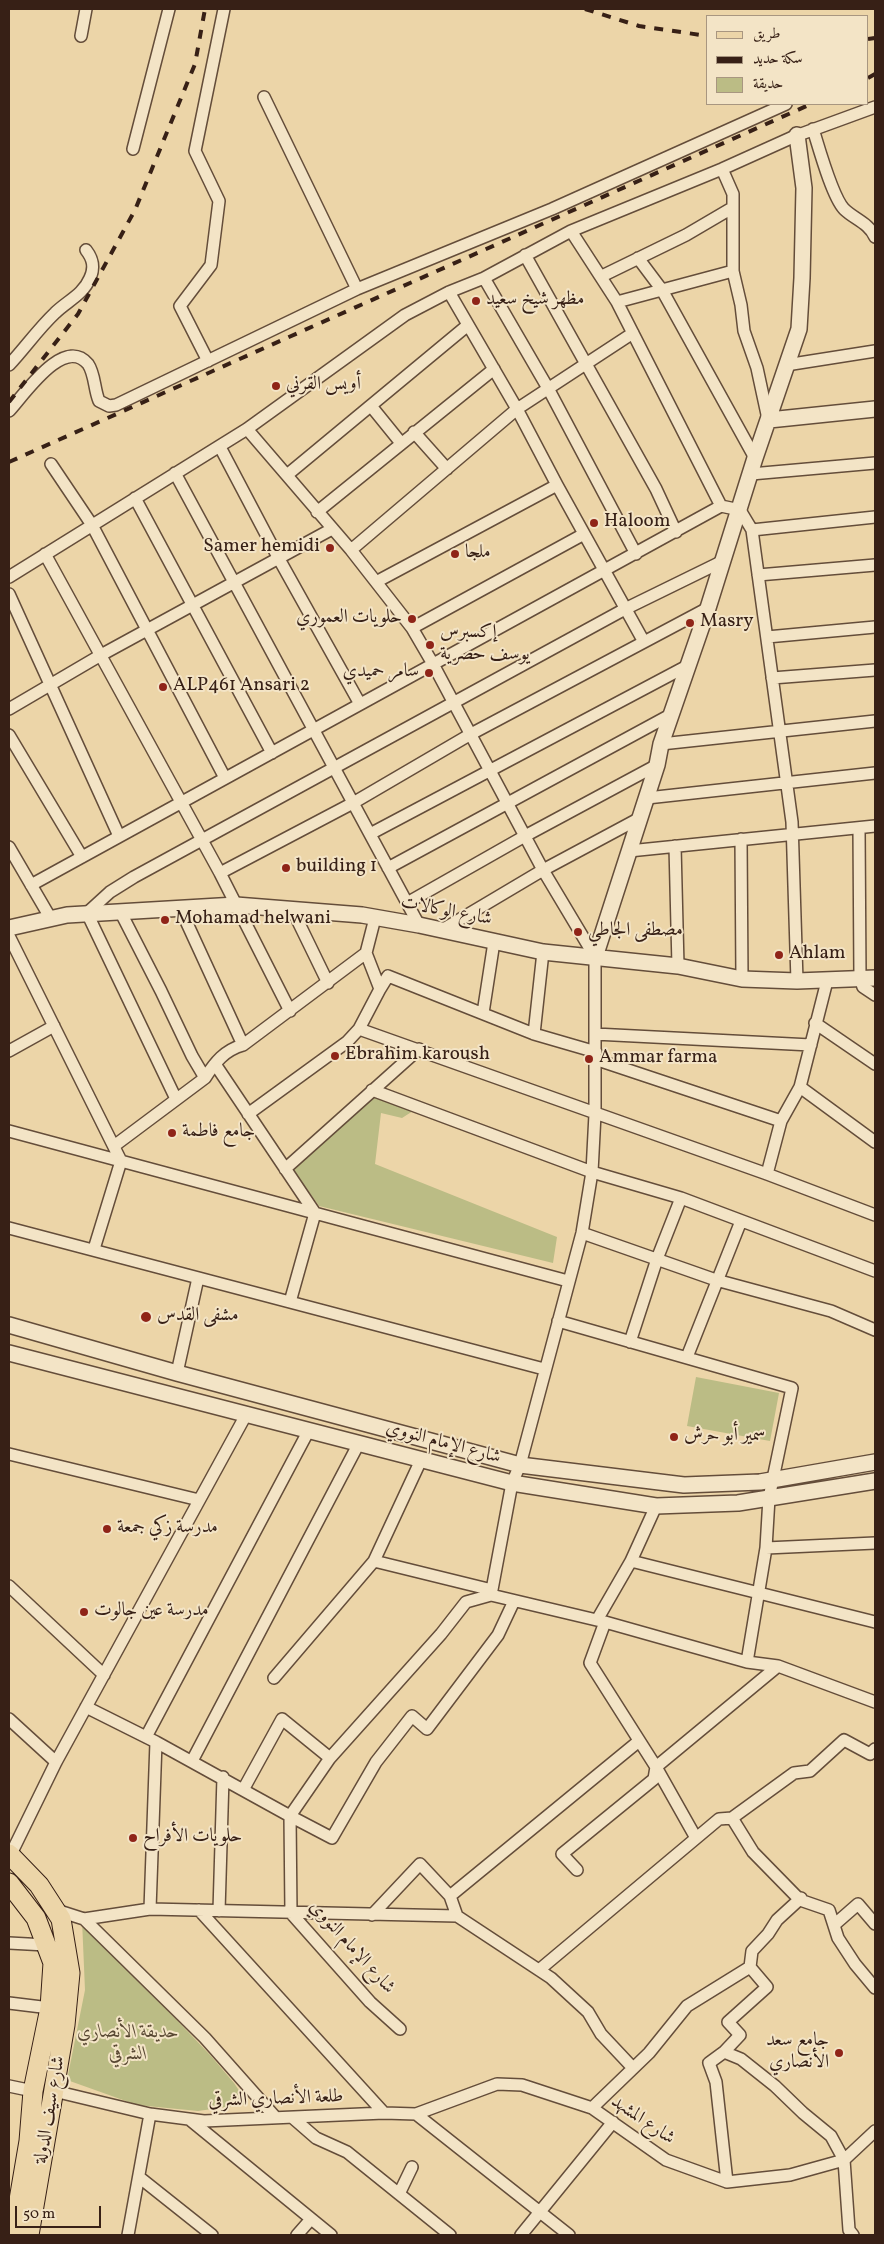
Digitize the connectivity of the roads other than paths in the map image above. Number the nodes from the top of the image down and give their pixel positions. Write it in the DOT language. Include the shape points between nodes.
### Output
graph roads {
  1 [pos="86,9"];
  2 [pos="169,9"];
  3 [pos="224,9"];
  4 [pos="81,36"];
  5 [pos="264,97"];
  6 [pos="784,105"];
  7 [pos="875,106"];
  8 [pos="813,130"];
  9 [pos="797,135"];
  10 [pos="133,148"];
  11 [pos="722,169"];
  12 [pos="732,208"];
  13 [pos="571,231"];
  14 [pos="875,237"];
  15 [pos="86,250"];
  16 [pos="525,255"];
  17 [pos="638,258"];
  18 [pos="733,271"];
  19 [pos="602,276"];
  20 [pos="484,278"];
  21 [pos="357,289"];
  22 [pos="662,290"];
  23 [pos="449,292"];
  24 [pos="617,302"];
  25 [pos="468,325"];
  26 [pos="633,333"];
  27 [pos="875,351"];
  28 [pos="208,361"];
  29 [pos="9,364"];
  30 [pos="586,364"];
  31 [pos="786,365"];
  32 [pos="494,369"];
  33 [pos="549,390"];
  34 [pos="371,406"];
  35 [pos="517,409"];
  36 [pos="875,409"];
  37 [pos="9,411"];
  38 [pos="769,420"];
  39 [pos="247,428"];
  40 [pos="414,432"];
  41 [pos="401,443"];
  42 [pos="220,447"];
  43 [pos="755,458"];
  44 [pos="875,463"];
  45 [pos="51,464"];
  46 [pos="447,469"];
  47 [pos="175,473"];
  48 [pos="751,474"];
  49 [pos="287,475"];
  50 [pos="557,485"];
  51 [pos="135,498"];
  52 [pos="721,506"];
  53 [pos="740,510"];
  54 [pos="317,512"];
  55 [pos="875,517"];
  56 [pos="92,525"];
  57 [pos="332,529"];
  58 [pos="752,530"];
  59 [pos="676,532"];
  60 [pos="584,534"];
  61 [pos="351,550"];
  62 [pos="45,554"];
  63 [pos="636,554"];
  64 [pos="279,559"];
  65 [pos="723,561"];
  66 [pos="875,565"];
  67 [pos="605,572"];
  68 [pos="758,575"];
  69 [pos="9,577"];
  70 [pos="376,582"];
  71 [pos="234,583"];
  72 [pos="9,594"];
  73 [pos="193,606"];
  74 [pos="708,608"];
  75 [pos="625,609"];
  76 [pos="875,627"];
  77 [pos="412,628"];
  78 [pos="148,630"];
  79 [pos="767,637"];
  80 [pos="644,642"];
  81 [pos="101,655"];
  82 [pos="433,664"];
  83 [pos="687,666"];
  84 [pos="875,670"];
  85 [pos="772,678"];
  86 [pos="51,684"];
  87 [pos="454,702"];
  88 [pos="360,704"];
  89 [pos="9,709"];
  90 [pos="672,714"];
  91 [pos="875,721"];
  92 [pos="314,730"];
  93 [pos="780,731"];
  94 [pos="471,734"];
  95 [pos="9,735"];
  96 [pos="661,744"];
  97 [pos="272,753"];
  98 [pos="657,765"];
  99 [pos="334,768"];
  100 [pos="490,769"];
  101 [pos="875,773"];
  102 [pos="225,778"];
  103 [pos="787,781"];
  104 [pos="647,798"];
  105 [pos="182,802"];
  106 [pos="507,802"];
  107 [pos="353,803"];
  108 [pos="640,818"];
  109 [pos="875,826"];
  110 [pos="859,828"];
  111 [pos="370,834"];
  112 [pos="793,834"];
  113 [pos="119,836"];
  114 [pos="525,836"];
  115 [pos="741,840"];
  116 [pos="203,841"];
  117 [pos="675,846"];
  118 [pos="9,847"];
  119 [pos="630,852"];
  120 [pos="82,857"];
  121 [pos="388,868"];
  122 [pos="543,870"];
  123 [pos="220,872"];
  124 [pos="31,885"];
  125 [pos="407,903"];
  126 [pos="236,904"];
  127 [pos="180,908"];
  128 [pos="292,909"];
  129 [pos="120,911"];
  130 [pos="87,913"];
  131 [pos="375,918"];
  132 [pos="51,920"];
  133 [pos="419,925"];
  134 [pos="9,928"];
  135 [pos="442,930"];
  136 [pos="10,942"];
  137 [pos="494,942"];
  138 [pos="544,952"];
  139 [pos="366,953"];
  140 [pos="594,957"];
  141 [pos="678,966"];
  142 [pos="868,978"];
  143 [pos="742,979"];
  144 [pos="797,981"];
  145 [pos="827,981"];
  146 [pos="328,982"];
  147 [pos="380,989"];
  148 [pos="875,995"];
  149 [pos="290,1011"];
  150 [pos="483,1013"];
  151 [pos="816,1023"];
  152 [pos="54,1026"];
  153 [pos="359,1029"];
  154 [pos="534,1034"];
  155 [pos="595,1034"];
  156 [pos="244,1045"];
  157 [pos="811,1045"];
  158 [pos="419,1049"];
  159 [pos="9,1051"];
  160 [pos="596,1056"];
  161 [pos="214,1064"];
  162 [pos="875,1064"];
  163 [pos="205,1078"];
  164 [pos="800,1087"];
  165 [pos="372,1090"];
  166 [pos="176,1099"];
  167 [pos="248,1114"];
  168 [pos="595,1114"];
  169 [pos="781,1121"];
  170 [pos="9,1131"];
  171 [pos="875,1142"];
  172 [pos="114,1146"];
  173 [pos="121,1161"];
  174 [pos="285,1169"];
  175 [pos="592,1172"];
  176 [pos="766,1174"];
  177 [pos="682,1198"];
  178 [pos="315,1214"];
  179 [pos="875,1215"];
  180 [pos="741,1221"];
  181 [pos="9,1228"];
  182 [pos="582,1233"];
  183 [pos="94,1249"];
  184 [pos="657,1260"];
  185 [pos="875,1272"];
  186 [pos="198,1278"];
  187 [pos="716,1280"];
  188 [pos="568,1281"];
  189 [pos="290,1302"];
  190 [pos="558,1321"];
  191 [pos="9,1325"];
  192 [pos="875,1330"];
  193 [pos="630,1342"];
  194 [pos="9,1353"];
  195 [pos="688,1357"];
  196 [pos="544,1369"];
  197 [pos="177,1373"];
  198 [pos="247,1413"];
  199 [pos="309,1430"];
  200 [pos="359,1443"];
  201 [pos="9,1454"];
  202 [pos="421,1460"];
  203 [pos="875,1462"];
  204 [pos="520,1465"];
  205 [pos="772,1479"];
  206 [pos="875,1481"];
  207 [pos="512,1483"];
  208 [pos="769,1498"];
  209 [pos="200,1500"];
  210 [pos="656,1506"];
  211 [pos="875,1543"];
  212 [pos="766,1548"];
  213 [pos="374,1561"];
  214 [pos="631,1561"];
  215 [pos="9,1586"];
  216 [pos="492,1592"];
  217 [pos="759,1594"];
  218 [pos="514,1601"];
  219 [pos="873,1618"];
  220 [pos="601,1621"];
  221 [pos="747,1662"];
  222 [pos="778,1666"];
  223 [pos="104,1675"];
  224 [pos="274,1678"];
  225 [pos="875,1702"];
  226 [pos="86,1707"];
  227 [pos="9,1719"];
  228 [pos="151,1739"];
  229 [pos="639,1740"];
  230 [pos="875,1749"];
  231 [pos="330,1758"];
  232 [pos="192,1761"];
  233 [pos="56,1762"];
  234 [pos="656,1767"];
  235 [pos="223,1778"];
  236 [pos="243,1790"];
  237 [pos="290,1816"];
  238 [pos="732,1818"];
  239 [pos="696,1838"];
  240 [pos="9,1855"];
  241 [pos="577,1870"];
  242 [pos="9,1883"];
  243 [pos="450,1896"];
  244 [pos="800,1899"];
  245 [pos="150,1909"];
  246 [pos="56,1910"];
  247 [pos="200,1910"];
  248 [pos="219,1911"];
  249 [pos="291,1913"];
  250 [pos="372,1915"];
  251 [pos="457,1916"];
  252 [pos="84,1919"];
  253 [pos="875,1924"];
  254 [pos="834,1925"];
  255 [pos="9,1943"];
  256 [pos="46,1946"];
  257 [pos="750,1967"];
  258 [pos="539,1970"];
  259 [pos="875,1988"];
  260 [pos="9,2003"];
  261 [pos="50,2008"];
  262 [pos="400,2029"];
  263 [pos="724,2052"];
  264 [pos="633,2068"];
  265 [pos="497,2084"];
  266 [pos="9,2086"];
  267 [pos="33,2091"];
  268 [pos="54,2091"];
  269 [pos="592,2108"];
  270 [pos="150,2114"];
  271 [pos="384,2114"];
  272 [pos="416,2114"];
  273 [pos="276,2118"];
  274 [pos="293,2118"];
  275 [pos="188,2119"];
  276 [pos="613,2122"];
  277 [pos="875,2131"];
  278 [pos="844,2160"];
  279 [pos="412,2167"];
  280 [pos="139,2177"];
  281 [pos="728,2182"];
  282 [pos="399,2194"];
  283 [pos="538,2212"];
  284 [pos="311,2219"];
  285 [pos="13,2235"];
  286 [pos="29,2235"];
  287 [pos="128,2235"];
  288 [pos="212,2235"];
  289 [pos="297,2235"];
  290 [pos="330,2235"];
  291 [pos="450,2235"];
  292 [pos="521,2235"];
  293 [pos="569,2235"];
  294 [pos="853,2235"];
  1 -- 4 [label="street"];
  2 -- 10 [label="street"];
  3 -- 28 [label="street" via="195,150 218,202 211,265 180,306"];
  5 -- 21 [label="street"];
  6 -- 21 [label="street" via="552,209"];
  7 -- 8 [label="street"];
  8 -- 9 [label="street"];
  8 -- 14 [label="street" via="843,208 872,229"];
  9 -- 11 [label="street"];
  9 -- 31 [label="street" via="804,188 802,278 799,329"];
  11 -- 12 [label="street" via="733,194"];
  11 -- 13 [label="street"];
  12 -- 17 [label="street"];
  12 -- 18 [label="street"];
  13 -- 16 [label="street"];
  13 -- 19 [label="street"];
  15 -- 29 [label="street" via="92,258 93,267 84,289 54,313"];
  16 -- 20 [label="street"];
  16 -- 30 [label="street"];
  17 -- 19 [label="street"];
  17 -- 22 [label="street"];
  18 -- 22 [label="street"];
  18 -- 38 [label="street" via="744,331 757,368"];
  19 -- 24 [label="street"];
  20 -- 23 [label="street"];
  20 -- 33 [label="street"];
  21 -- 28 [label="street"];
  22 -- 24 [label="street"];
  22 -- 43 [label="street"];
  23 -- 25 [label="street"];
  23 -- 39 [label="street" via="405,315"];
  24 -- 26 [label="street"];
  25 -- 32 [label="street"];
  25 -- 34 [label="street"];
  26 -- 30 [label="street"];
  26 -- 52 [label="street"];
  27 -- 31 [label="street"];
  28 -- 37 [label="street" via="109,406 100,401 89,366 78,357 63,357 51,365"];
  30 -- 33 [label="street"];
  30 -- 59 [label="street" via="656,489"];
  31 -- 38 [label="street"];
  32 -- 35 [label="street"];
  32 -- 40 [label="street"];
  33 -- 35 [label="street"];
  33 -- 63 [label="street"];
  34 -- 41 [label="street"];
  34 -- 49 [label="street"];
  35 -- 46 [label="street"];
  35 -- 50 [label="street"];
  36 -- 38 [label="street"];
  38 -- 43 [label="street"];
  39 -- 42 [label="street"];
  39 -- 49 [label="street"];
  40 -- 41 [label="street"];
  40 -- 46 [label="street"];
  41 -- 54 [label="street"];
  42 -- 47 [label="street"];
  42 -- 64 [label="street"];
  43 -- 48 [label="street"];
  44 -- 48 [label="street"];
  45 -- 56 [label="street"];
  46 -- 61 [label="street"];
  47 -- 51 [label="street"];
  47 -- 71 [label="street"];
  48 -- 53 [label="street"];
  49 -- 54 [label="street"];
  50 -- 60 [label="street"];
  50 -- 70 [label="street"];
  51 -- 56 [label="street"];
  51 -- 73 [label="street"];
  52 -- 53 [label="street"];
  52 -- 59 [label="street"];
  53 -- 58 [label="street"];
  53 -- 65 [label="street"];
  54 -- 57 [label="street"];
  55 -- 58 [label="street"];
  56 -- 62 [label="street"];
  56 -- 78 [label="street"];
  57 -- 61 [label="street"];
  57 -- 64 [label="street"];
  58 -- 68 [label="street"];
  59 -- 63 [label="street"];
  60 -- 67 [label="street"];
  60 -- 77 [label="street"];
  61 -- 70 [label="street"];
  62 -- 69 [label="street"];
  62 -- 81 [label="street"];
  63 -- 67 [label="street"];
  64 -- 71 [label="street"];
  64 -- 88 [label="street"];
  65 -- 74 [label="street"];
  65 -- 75 [label="street"];
  66 -- 68 [label="street"];
  67 -- 75 [label="street"];
  67 -- 82 [label="street"];
  68 -- 79 [label="street"];
  70 -- 77 [label="street"];
  71 -- 73 [label="street"];
  71 -- 92 [label="street"];
  72 -- 86 [label="street"];
  73 -- 78 [label="street"];
  73 -- 97 [label="street"];
  74 -- 80 [label="street"];
  74 -- 83 [label="street"];
  75 -- 80 [label="street"];
  75 -- 87 [label="street"];
  76 -- 79 [label="street"];
  77 -- 82 [label="street"];
  78 -- 81 [label="street"];
  78 -- 102 [label="street"];
  79 -- 85 [label="street"];
  80 -- 94 [label="street"];
  81 -- 86 [label="street"];
  81 -- 105 [label="street"];
  82 -- 87 [label="street"];
  82 -- 88 [label="street"];
  83 -- 90 [label="street"];
  83 -- 100 [label="street"];
  84 -- 85 [label="street"];
  85 -- 93 [label="street"];
  86 -- 89 [label="street"];
  86 -- 113 [label="street"];
  87 -- 94 [label="street"];
  87 -- 99 [label="street"];
  88 -- 92 [label="street"];
  90 -- 96 [label="street"];
  90 -- 106 [label="street"];
  91 -- 93 [label="street"];
  92 -- 97 [label="street"];
  92 -- 99 [label="street"];
  93 -- 96 [label="street"];
  93 -- 103 [label="street"];
  94 -- 100 [label="street"];
  94 -- 107 [label="street"];
  95 -- 120 [label="street"];
  96 -- 98 [label="street"];
  97 -- 102 [label="street"];
  98 -- 104 [label="street"];
  98 -- 114 [label="street"];
  99 -- 107 [label="street"];
  99 -- 116 [label="street"];
  100 -- 106 [label="street"];
  100 -- 111 [label="street"];
  101 -- 103 [label="street"];
  102 -- 105 [label="street"];
  103 -- 104 [label="street"];
  103 -- 112 [label="street"];
  104 -- 108 [label="street"];
  105 -- 113 [label="street"];
  105 -- 116 [label="street"];
  106 -- 114 [label="street"];
  106 -- 121 [label="street"];
  107 -- 111 [label="street"];
  107 -- 123 [label="street"];
  108 -- 119 [label="street"];
  108 -- 122 [label="street"];
  109 -- 110 [label="street"];
  110 -- 112 [label="street"];
  110 -- 142 [label="street"];
  111 -- 121 [label="street"];
  112 -- 115 [label="street"];
  112 -- 144 [label="street"];
  113 -- 120 [label="street"];
  114 -- 122 [label="street"];
  114 -- 125 [label="street"];
  115 -- 117 [label="street"];
  115 -- 143 [label="street"];
  116 -- 123 [label="street"];
  116 -- 130 [label="street" via="118,887"];
  117 -- 119 [label="street"];
  117 -- 141 [label="street"];
  118 -- 124 [label="street"];
  119 -- 140 [label="street"];
  120 -- 124 [label="street"];
  121 -- 125 [label="street"];
  122 -- 135 [label="street"];
  122 -- 140 [label="street"];
  123 -- 126 [label="street"];
  124 -- 132 [label="street"];
  125 -- 133 [label="street"];
  126 -- 127 [label="street, شارع الوكالات"];
  126 -- 128 [label="street, شارع الوكالات"];
  126 -- 149 [label="street"];
  127 -- 129 [label="street, شارع الوكالات"];
  127 -- 156 [label="street"];
  128 -- 131 [label="street, شارع الوكالات"];
  128 -- 146 [label="street"];
  129 -- 130 [label="street, شارع الوكالات"];
  129 -- 163 [label="street"];
  130 -- 132 [label="street, شارع الوكالات"];
  130 -- 166 [label="street"];
  131 -- 133 [label="street, شارع الوكالات"];
  131 -- 139 [label="street"];
  132 -- 134 [label="street, شارع الوكالات"];
  133 -- 135 [label="street, شارع الوكالات"];
  135 -- 137 [label="street, شارع الوكالات"];
  136 -- 152 [label="street"];
  137 -- 138 [label="street, شارع الوكالات"];
  137 -- 150 [label="street"];
  138 -- 140 [label="street, شارع الوكالات"];
  138 -- 154 [label="street"];
  139 -- 146 [label="street"];
  139 -- 147 [label="street"];
  140 -- 141 [label="street, شارع الوكالات"];
  140 -- 155 [label="street"];
  141 -- 143 [label="street, شارع الوكالات"];
  142 -- 145 [label="street, شارع الوكالات"];
  142 -- 148 [label="street" via="863,987"];
  143 -- 144 [label="street, شارع الوكالات"];
  144 -- 145 [label="street, شارع الوكالات"];
  145 -- 151 [label="street"];
  146 -- 149 [label="street"];
  147 -- 150 [label="street" via="388,976"];
  147 -- 153 [label="street"];
  149 -- 156 [label="street"];
  150 -- 154 [label="street"];
  151 -- 157 [label="street"];
  151 -- 162 [label="street"];
  152 -- 159 [label="street"];
  152 -- 172 [label="street"];
  153 -- 158 [label="street"];
  153 -- 167 [label="street" via="347,1042"];
  154 -- 160 [label="street"];
  155 -- 157 [label="street"];
  155 -- 160 [label="street"];
  156 -- 161 [label="street" via="230,1049"];
  157 -- 164 [label="street"];
  158 -- 165 [label="street"];
  158 -- 168 [label="street"];
  160 -- 168 [label="street"];
  160 -- 169 [label="street"];
  161 -- 163 [label="street"];
  161 -- 167 [label="street"];
  163 -- 166 [label="street"];
  164 -- 169 [label="street"];
  164 -- 171 [label="street"];
  165 -- 174 [label="street"];
  165 -- 175 [label="street"];
  166 -- 172 [label="street"];
  167 -- 174 [label="street"];
  168 -- 175 [label="street"];
  168 -- 176 [label="street"];
  169 -- 176 [label="street"];
  170 -- 173 [label="street"];
  172 -- 173 [label="street"];
  173 -- 178 [label="street"];
  173 -- 183 [label="street"];
  174 -- 178 [label="street"];
  175 -- 177 [label="street"];
  175 -- 182 [label="street"];
  176 -- 179 [label="street"];
  177 -- 180 [label="street"];
  177 -- 184 [label="street"];
  178 -- 188 [label="street"];
  178 -- 189 [label="street"];
  180 -- 185 [label="street"];
  180 -- 187 [label="street"];
  181 -- 183 [label="street"];
  182 -- 184 [label="street"];
  182 -- 188 [label="street"];
  183 -- 186 [label="street"];
  184 -- 187 [label="street"];
  184 -- 193 [label="street"];
  186 -- 189 [label="street"];
  186 -- 197 [label="street"];
  187 -- 192 [label="street" via="831,1311"];
  187 -- 195 [label="street"];
  188 -- 190 [label="street"];
  189 -- 196 [label="street"];
  190 -- 193 [label="street"];
  190 -- 196 [label="street"];
  191 -- 197 [label="street"];
  193 -- 195 [label="street"];
  194 -- 198 [label="street, شارع الإمام النووي"];
  195 -- 205 [label="street" via="792,1388"];
  196 -- 204 [label="street"];
  197 -- 204 [label="street"];
  198 -- 199 [label="street, شارع الإمام النووي"];
  198 -- 209 [label="street"];
  199 -- 200 [label="street, شارع الإمام النووي"];
  199 -- 228 [label="street"];
  200 -- 202 [label="street, شارع الإمام النووي"];
  200 -- 232 [label="street"];
  201 -- 209 [label="street"];
  202 -- 207 [label="street, شارع الإمام النووي"];
  202 -- 213 [label="street"];
  203 -- 205 [label="street"];
  204 -- 205 [label="street" via="684,1485"];
  204 -- 207 [label="street"];
  205 -- 208 [label="street"];
  206 -- 208 [label="street, شارع الإمام النووي"];
  207 -- 210 [label="street, شارع الإمام النووي"];
  207 -- 216 [label="street"];
  208 -- 210 [label="street, شارع الإمام النووي" via="738,1503"];
  208 -- 212 [label="street"];
  209 -- 223 [label="street"];
  210 -- 214 [label="street"];
  211 -- 212 [label="street"];
  212 -- 217 [label="street"];
  213 -- 216 [label="street"];
  213 -- 224 [label="street"];
  214 -- 217 [label="street"];
  214 -- 220 [label="street"];
  215 -- 223 [label="street"];
  216 -- 218 [label="street"];
  216 -- 231 [label="street" via="466,1602"];
  217 -- 219 [label="street"];
  217 -- 221 [label="street"];
  218 -- 220 [label="street"];
  218 -- 237 [label="street" via="498,1635 427,1729 412,1716 376,1762 332,1838"];
  220 -- 221 [label="street"];
  220 -- 229 [label="street" via="590,1663"];
  221 -- 222 [label="street"];
  222 -- 225 [label="street"];
  222 -- 234 [label="street"];
  223 -- 226 [label="street"];
  226 -- 228 [label="street"];
  226 -- 233 [label="street"];
  227 -- 233 [label="street"];
  228 -- 232 [label="street"];
  228 -- 245 [label="street"];
  229 -- 234 [label="street"];
  229 -- 243 [label="street"];
  230 -- 238 [label="street" via="870,1754 844,1740 810,1771 794,1773"];
  231 -- 236 [label="street" via="282,1719"];
  231 -- 237 [label="street"];
  232 -- 235 [label="street"];
  233 -- 240 [label="street"];
  234 -- 239 [label="street"];
  234 -- 241 [label="street" via="654,1779 562,1854"];
  235 -- 236 [label="street"];
  235 -- 248 [label="street"];
  236 -- 237 [label="street"];
  237 -- 249 [label="street, شارع الإمام النووي"];
  238 -- 239 [label="street" via="719,1819"];
  238 -- 244 [label="street" via="753,1852"];
  239 -- 258 [label="street"];
  240 -- 246 [label="main road, شارع سيف الدولة" via="39,1885"];
  242 -- 256 [label="main road, شارع سيف الدولة" via="36,1918"];
  243 -- 250 [label="street" via="420,1864"];
  243 -- 251 [label="street"];
  244 -- 254 [label="street" via="829,1910"];
  244 -- 257 [label="street" via="777,1920 752,1951"];
  245 -- 247 [label="street"];
  245 -- 252 [label="street"];
  246 -- 252 [label="street"];
  246 -- 268 [label="main road, شارع سيف الدولة" via="61,1919 70,1973"];
  247 -- 248 [label="street"];
  247 -- 271 [label="street"];
  248 -- 249 [label="street"];
  249 -- 250 [label="street"];
  249 -- 262 [label="street, شارع الإمام النووي" via="370,2002"];
  250 -- 251 [label="street"];
  251 -- 258 [label="street"];
  252 -- 273 [label="street" via="205,2038"];
  253 -- 254 [label="street" via="858,1904"];
  254 -- 259 [label="street" via="838,1938"];
  255 -- 256 [label="street"];
  256 -- 261 [label="main road, شارع سيف الدولة" via="53,1963"];
  257 -- 263 [label="street" via="768,1987 728,2022 740,2035"];
  257 -- 264 [label="street" via="687,2006"];
  258 -- 264 [label="street" via="588,2012 601,2034"];
  260 -- 261 [label="street"];
  261 -- 267 [label="main road, شارع سيف الدولة"];
  263 -- 278 [label="street" via="740,2059 775,2086 831,2136"];
  263 -- 281 [label="street" via="708,2062 716,2082"];
  264 -- 269 [label="street"];
  265 -- 269 [label="street, شارع المشهد" via="522,2085"];
  265 -- 272 [label="street, طلعة الأنصاري الشرقي"];
  266 -- 267 [label="street"];
  267 -- 285 [label="main road, شارع سيف الدولة" via="29,2141"];
  268 -- 270 [label="street, طلعة الأنصاري الشرقي"];
  268 -- 286 [label="main road, شارع سيف الدولة"];
  269 -- 276 [label="street, شارع المشهد"];
  270 -- 275 [label="street, طلعة الأنصاري الشرقي"];
  270 -- 280 [label="street"];
  271 -- 272 [label="street, طلعة الأنصاري الشرقي"];
  271 -- 274 [label="street, طلعة الأنصاري الشرقي"];
  272 -- 283 [label="street"];
  273 -- 274 [label="street, طلعة الأنصاري الشرقي"];
  273 -- 275 [label="street, طلعة الأنصاري الشرقي"];
  274 -- 282 [label="street" via="316,2138 347,2152"];
  275 -- 284 [label="street"];
  276 -- 281 [label="street, شارع المشهد" via="666,2160"];
  276 -- 283 [label="street"];
  277 -- 278 [label="street, شارع المشهد"];
  278 -- 281 [label="street, شارع المشهد" via="790,2175"];
  278 -- 294 [label="street"];
  279 -- 282 [label="street"];
  280 -- 287 [label="street"];
  280 -- 288 [label="street"];
  282 -- 291 [label="street"];
  283 -- 292 [label="street"];
  283 -- 293 [label="street"];
  284 -- 289 [label="street"];
  284 -- 290 [label="street"];
}
